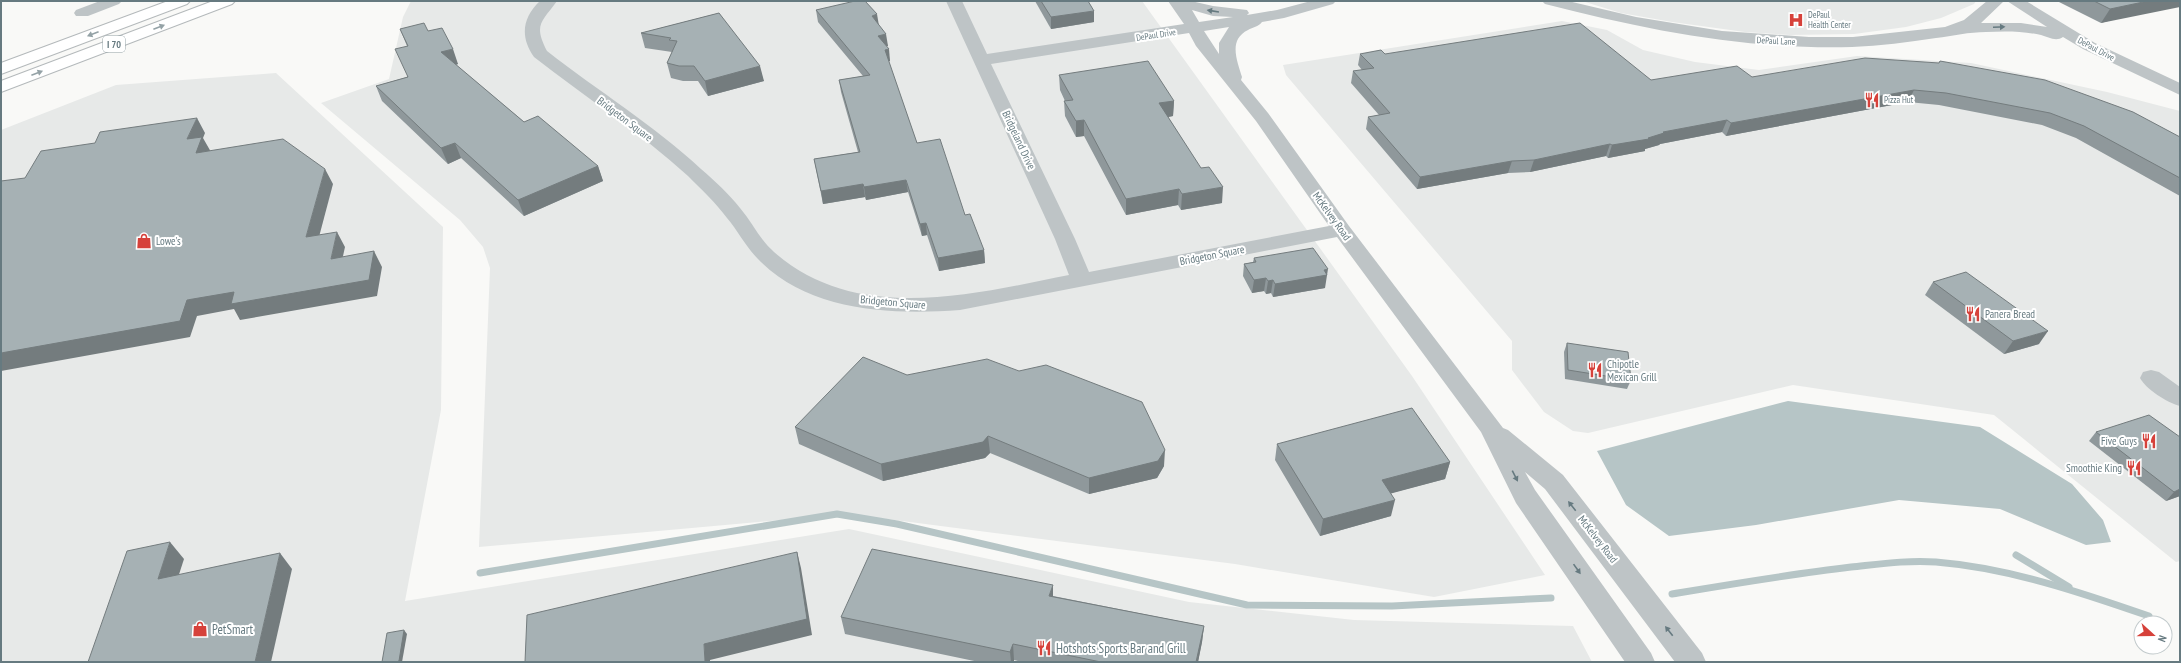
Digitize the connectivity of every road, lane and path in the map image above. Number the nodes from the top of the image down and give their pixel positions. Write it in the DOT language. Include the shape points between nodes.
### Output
graph roads {
  1 [pos="114,1"];
  2 [pos="182,1"];
  3 [pos="227,1"];
  4 [pos="549,1"];
  5 [pos="954,1"];
  6 [pos="1176,1"];
  7 [pos="1328,1"];
  8 [pos="1550,1"];
  9 [pos="1996,1"];
  10 [pos="2015,1"];
  11 [pos="1294,10"];
  12 [pos="82,13"];
  13 [pos="1278,15"];
  14 [pos="1960,28"];
  15 [pos="1195,29"];
  16 [pos="2088,46"];
  17 [pos="982,60"];
  18 [pos="1,69"];
  19 [pos="1,87"];
  20 [pos="1238,88"];
  21 [pos="2180,90"];
  22 [pos="1342,230"];
  23 [pos="1081,279"];
  24 [pos="2151,378"];
  25 [pos="2180,398"];
  26 [pos="1491,428"];
  27 [pos="1641,662"];
  28 [pos="1692,662"];
  1 -- 12 [label="street"];
  2 -- 18 [label="highway, I 70, one-way"];
  19 -- 3 [label="highway, I 70, one-way"];
  4 -- 23 [label="street, Bridgeton Square" via="535,16 531,26 531,38 540,54 692,171 724,202 766,255 783,270 798,278 828,291 866,301 924,306 981,300"];
  5 -- 17 [label="street, Bridgeland Drive"];
  11 -- 6 [label="street, one-way" via="1228,13 1192,7"];
  6 -- 15 [label="street, McKelvey Road"];
  7 -- 11 [label="street, DePaul Drive"];
  8 -- 14 [label="street, DePaul Lane" via="1610,17 1672,29 1778,42 1875,40"];
  9 -- 14 [label="street, DePaul Lane" via="1979,17"];
  10 -- 16 [label="street, DePaul Drive"];
  11 -- 13 [label="street, DePaul Drive"];
  13 -- 15 [label="street, DePaul Drive"];
  13 -- 20 [label="street" via="1247,24 1235,31 1226,43 1226,55"];
  14 -- 16 [label="street, one-way" via="2020,26 2038,29"];
  15 -- 17 [label="street, DePaul Drive"];
  15 -- 20 [label="street, McKelvey Road" via="1202,43"];
  16 -- 21 [label="street, DePaul Drive"];
  17 -- 23 [label="street, Bridgeland Drive"];
  20 -- 22 [label="street, McKelvey Road"];
  22 -- 23 [label="street, Bridgeton Square"];
  22 -- 26 [label="street, McKelvey Road"];
  24 -- 25 [label="street"];
  26 -- 27 [label="street, McKelvey Road, one-way" via="1525,496"];
  28 -- 26 [label="street, McKelvey Road, one-way" via="1554,482"];
}
